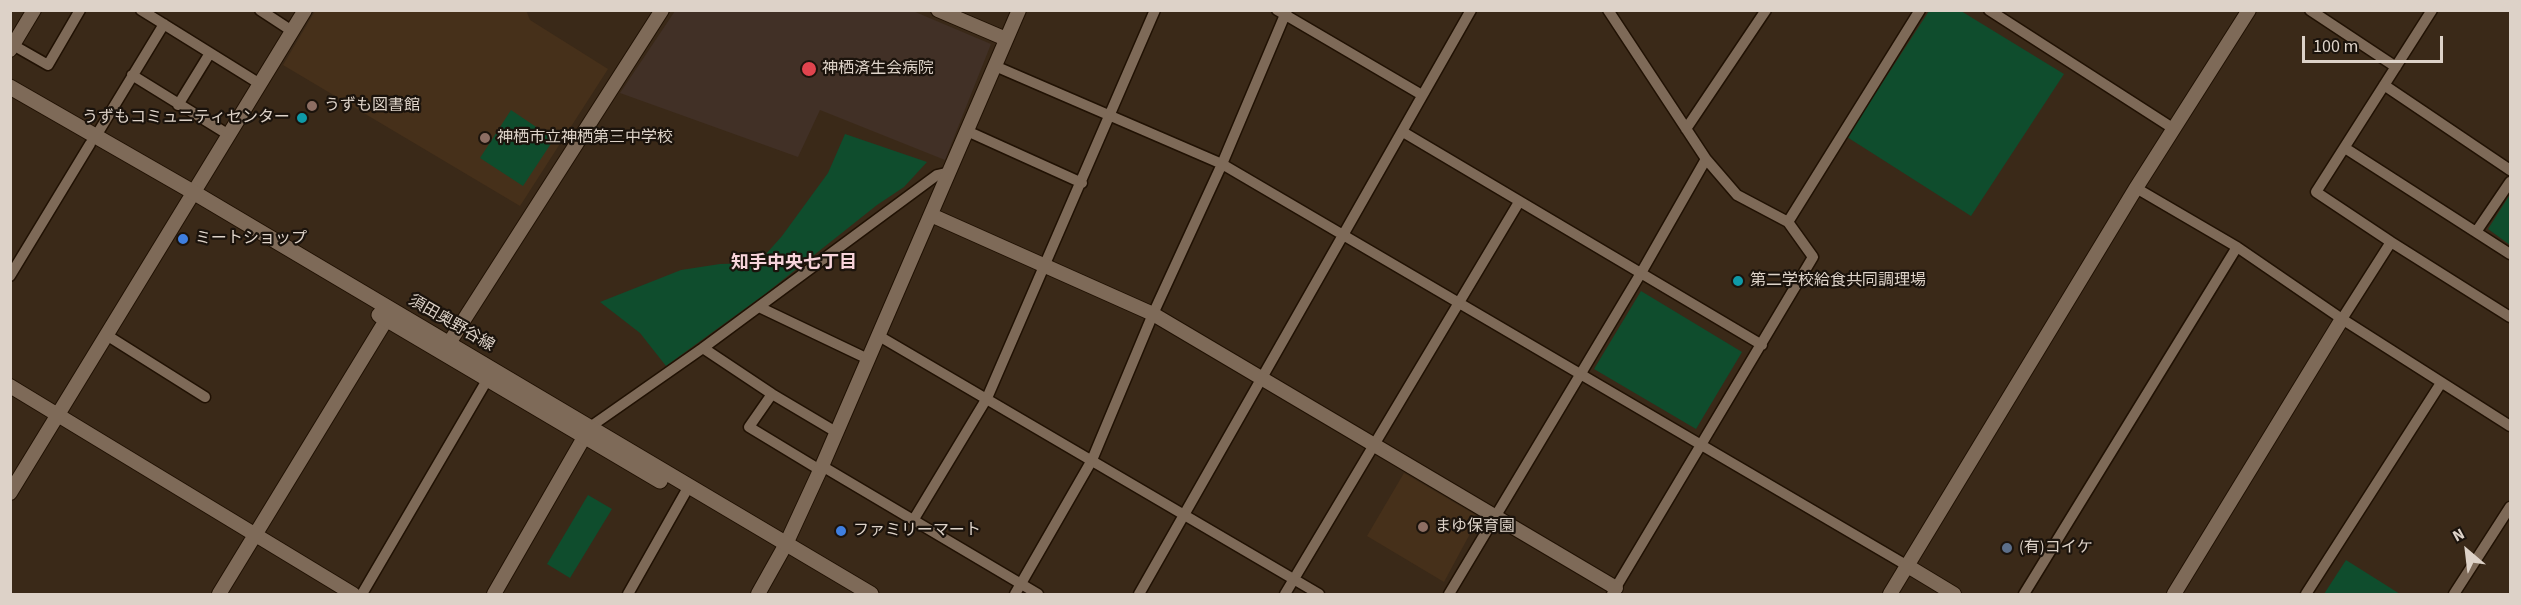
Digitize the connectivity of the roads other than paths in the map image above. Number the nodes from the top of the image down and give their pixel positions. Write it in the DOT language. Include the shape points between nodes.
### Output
graph roads {
  1 [pos="34,10"];
  2 [pos="80,10"];
  3 [pos="141,10"];
  4 [pos="260,10"];
  5 [pos="304,10"];
  6 [pos="662,10"];
  7 [pos="938,10"];
  8 [pos="1019,10"];
  9 [pos="1155,10"];
  10 [pos="1471,10"];
  11 [pos="1608,10"];
  12 [pos="1766,10"];
  13 [pos="1920,10"];
  14 [pos="1989,10"];
  15 [pos="2249,10"];
  16 [pos="2310,10"];
  17 [pos="1283,12"];
  18 [pos="2427,12"];
  19 [pos="164,24"];
  20 [pos="292,31"];
  21 [pos="1006,39"];
  22 [pos="12,48"];
  23 [pos="210,53"];
  24 [pos="995,66"];
  25 [pos="2396,67"];
  26 [pos="132,75"];
  27 [pos="260,84"];
  28 [pos="2384,86"];
  29 [pos="10,87"];
  30 [pos="1422,95"];
  31 [pos="10,98"];
  32 [pos="178,105"];
  33 [pos="1111,116"];
  34 [pos="1686,129"];
  35 [pos="2174,129"];
  36 [pos="967,131"];
  37 [pos="1403,132"];
  38 [pos="229,135"];
  39 [pos="93,140"];
  40 [pos="2345,148"];
  41 [pos="1706,159"];
  42 [pos="1222,164"];
  43 [pos="2511,170"];
  44 [pos="950,172"];
  45 [pos="2511,182"];
  46 [pos="1082,183"];
  47 [pos="2136,188"];
  48 [pos="191,196"];
  49 [pos="1519,202"];
  50 [pos="931,215"];
  51 [pos="1788,222"];
  52 [pos="2476,232"];
  53 [pos="1345,235"];
  54 [pos="2391,242"];
  55 [pos="2237,247"];
  56 [pos="2511,254"];
  57 [pos="1045,266"];
  58 [pos="12,271"];
  59 [pos="1641,273"];
  60 [pos="1459,302"];
  61 [pos="759,307"];
  62 [pos="1153,314"];
  63 [pos="389,315"];
  64 [pos="2511,317"];
  65 [pos="2342,319"];
  66 [pos="108,336"];
  67 [pos="879,336"];
  68 [pos="1762,345"];
  69 [pos="446,348"];
  70 [pos="703,348"];
  71 [pos="868,359"];
  72 [pos="491,374"];
  73 [pos="1579,375"];
  74 [pos="1262,378"];
  75 [pos="2441,383"];
  76 [pos="10,386"];
  77 [pos="772,394"];
  78 [pos="205,397"];
  79 [pos="987,398"];
  80 [pos="58,415"];
  81 [pos="2511,426"];
  82 [pos="587,432"];
  83 [pos="836,432"];
  84 [pos="1374,444"];
  85 [pos="1701,445"];
  86 [pos="1092,460"];
  87 [pos="821,468"];
  88 [pos="686,491"];
  89 [pos="10,493"];
  90 [pos="2511,507"];
  91 [pos="1185,514"];
  92 [pos="1495,516"];
  93 [pos="914,519"];
  94 [pos="255,536"];
  95 [pos="784,549"];
  96 [pos="1906,565"];
  97 [pos="1294,579"];
  98 [pos="1020,584"];
  99 [pos="1618,592"];
  100 [pos="219,594"];
  101 [pos="353,594"];
  102 [pos="362,594"];
  103 [pos="494,594"];
  104 [pos="628,594"];
  105 [pos="758,594"];
  106 [pos="851,594"];
  107 [pos="871,594"];
  108 [pos="1014,594"];
  109 [pos="1038,594"];
  110 [pos="1139,594"];
  111 [pos="1285,594"];
  112 [pos="1319,594"];
  113 [pos="1449,594"];
  114 [pos="1890,594"];
  115 [pos="1954,594"];
  116 [pos="2024,594"];
  117 [pos="2174,594"];
  118 [pos="2306,594"];
  119 [pos="2454,594"];
  1 -- 22 [label="street"];
  2 -- 22 [label="street" via="48,66"];
  3 -- 19 [label="street"];
  4 -- 20 [label="street"];
  5 -- 20 [label="street"];
  6 -- 69 [label="street"];
  7 -- 21 [label="street"];
  8 -- 21 [label="street"];
  9 -- 33 [label="street"];
  10 -- 30 [label="street"];
  11 -- 34 [label="street"];
  12 -- 34 [label="street"];
  13 -- 51 [label="street"];
  14 -- 35 [label="street"];
  15 -- 35 [label="street"];
  16 -- 25 [label="street"];
  17 -- 30 [label="street"];
  17 -- 42 [label="street"];
  18 -- 25 [label="street"];
  19 -- 23 [label="street"];
  19 -- 26 [label="street"];
  20 -- 27 [label="street"];
  21 -- 24 [label="street"];
  23 -- 27 [label="street"];
  23 -- 32 [label="street"];
  24 -- 33 [label="street"];
  24 -- 36 [label="street"];
  25 -- 28 [label="street"];
  26 -- 32 [label="street"];
  26 -- 39 [label="street"];
  27 -- 38 [label="street"];
  28 -- 40 [label="street"];
  28 -- 43 [label="street"];
  29 -- 39 [label="main road, 須田奥野谷線"];
  30 -- 37 [label="street"];
  31 -- 39 [label="main road, 須田奥野谷線"];
  32 -- 38 [label="street"];
  33 -- 42 [label="street"];
  33 -- 46 [label="street"];
  34 -- 41 [label="street"];
  35 -- 47 [label="street"];
  36 -- 44 [label="street"];
  36 -- 46 [label="street"];
  37 -- 49 [label="street"];
  37 -- 53 [label="street"];
  38 -- 48 [label="street"];
  39 -- 48 [label="main road, 須田奥野谷線"];
  39 -- 58 [label="street"];
  40 -- 52 [label="street"];
  40 -- 54 [label="street" via="2316,192"];
  41 -- 51 [label="street" via="1737,195"];
  41 -- 59 [label="street"];
  42 -- 53 [label="street"];
  42 -- 62 [label="street"];
  44 -- 50 [label="street"];
  44 -- 61 [label="street" via="937,175"];
  45 -- 52 [label="street"];
  46 -- 57 [label="street"];
  47 -- 55 [label="street"];
  47 -- 96 [label="street"];
  48 -- 63 [label="main road, 須田奥野谷線"];
  48 -- 66 [label="street"];
  49 -- 59 [label="street"];
  49 -- 60 [label="street"];
  50 -- 57 [label="street"];
  50 -- 67 [label="street"];
  51 -- 68 [label="street" via="1813,257"];
  52 -- 56 [label="street"];
  53 -- 60 [label="street"];
  53 -- 74 [label="street"];
  54 -- 64 [label="street"];
  54 -- 65 [label="street"];
  55 -- 65 [label="street"];
  55 -- 116 [label="street"];
  57 -- 62 [label="street"];
  57 -- 79 [label="street"];
  59 -- 68 [label="street"];
  59 -- 73 [label="street"];
  60 -- 73 [label="street"];
  60 -- 84 [label="street"];
  61 -- 70 [label="street"];
  61 -- 71 [label="street"];
  62 -- 74 [label="street"];
  62 -- 86 [label="street"];
  63 -- 69 [label="main road, 須田奥野谷線"];
  63 -- 94 [label="street"];
  65 -- 75 [label="street"];
  65 -- 117 [label="street"];
  66 -- 78 [label="street"];
  66 -- 80 [label="street"];
  67 -- 71 [label="street"];
  67 -- 79 [label="street"];
  68 -- 85 [label="street"];
  69 -- 72 [label="main road, 須田奥野谷線"];
  70 -- 77 [label="street"];
  70 -- 82 [label="street"];
  71 -- 83 [label="street"];
  72 -- 82 [label="main road, 須田奥野谷線"];
  72 -- 102 [label="street"];
  73 -- 85 [label="street"];
  73 -- 92 [label="street"];
  74 -- 84 [label="street"];
  74 -- 91 [label="street"];
  75 -- 81 [label="street"];
  75 -- 118 [label="street"];
  76 -- 80 [label="street"];
  77 -- 83 [label="street"];
  77 -- 87 [label="street" via="749,427"];
  79 -- 86 [label="street"];
  79 -- 93 [label="street"];
  80 -- 89 [label="street"];
  80 -- 94 [label="street"];
  82 -- 88 [label="main road, 須田奥野谷線"];
  82 -- 103 [label="street"];
  83 -- 87 [label="street"];
  84 -- 92 [label="street"];
  84 -- 97 [label="street"];
  85 -- 96 [label="street"];
  85 -- 99 [label="street"];
  86 -- 91 [label="street"];
  86 -- 98 [label="street"];
  87 -- 93 [label="street"];
  87 -- 95 [label="street"];
  88 -- 95 [label="main road, 須田奥野谷線"];
  88 -- 104 [label="street"];
  90 -- 119 [label="street"];
  91 -- 97 [label="street"];
  91 -- 110 [label="street"];
  92 -- 99 [label="street"];
  92 -- 113 [label="street"];
  93 -- 98 [label="street"];
  94 -- 100 [label="street"];
  94 -- 101 [label="street"];
  95 -- 105 [label="street"];
  95 -- 106 [label="main road, 須田奥野谷線"];
  95 -- 107 [label="main road, 須田奥野谷線"];
  96 -- 114 [label="street"];
  96 -- 115 [label="street"];
  97 -- 111 [label="street"];
  97 -- 112 [label="street"];
  98 -- 108 [label="street"];
  98 -- 109 [label="street"];
}
